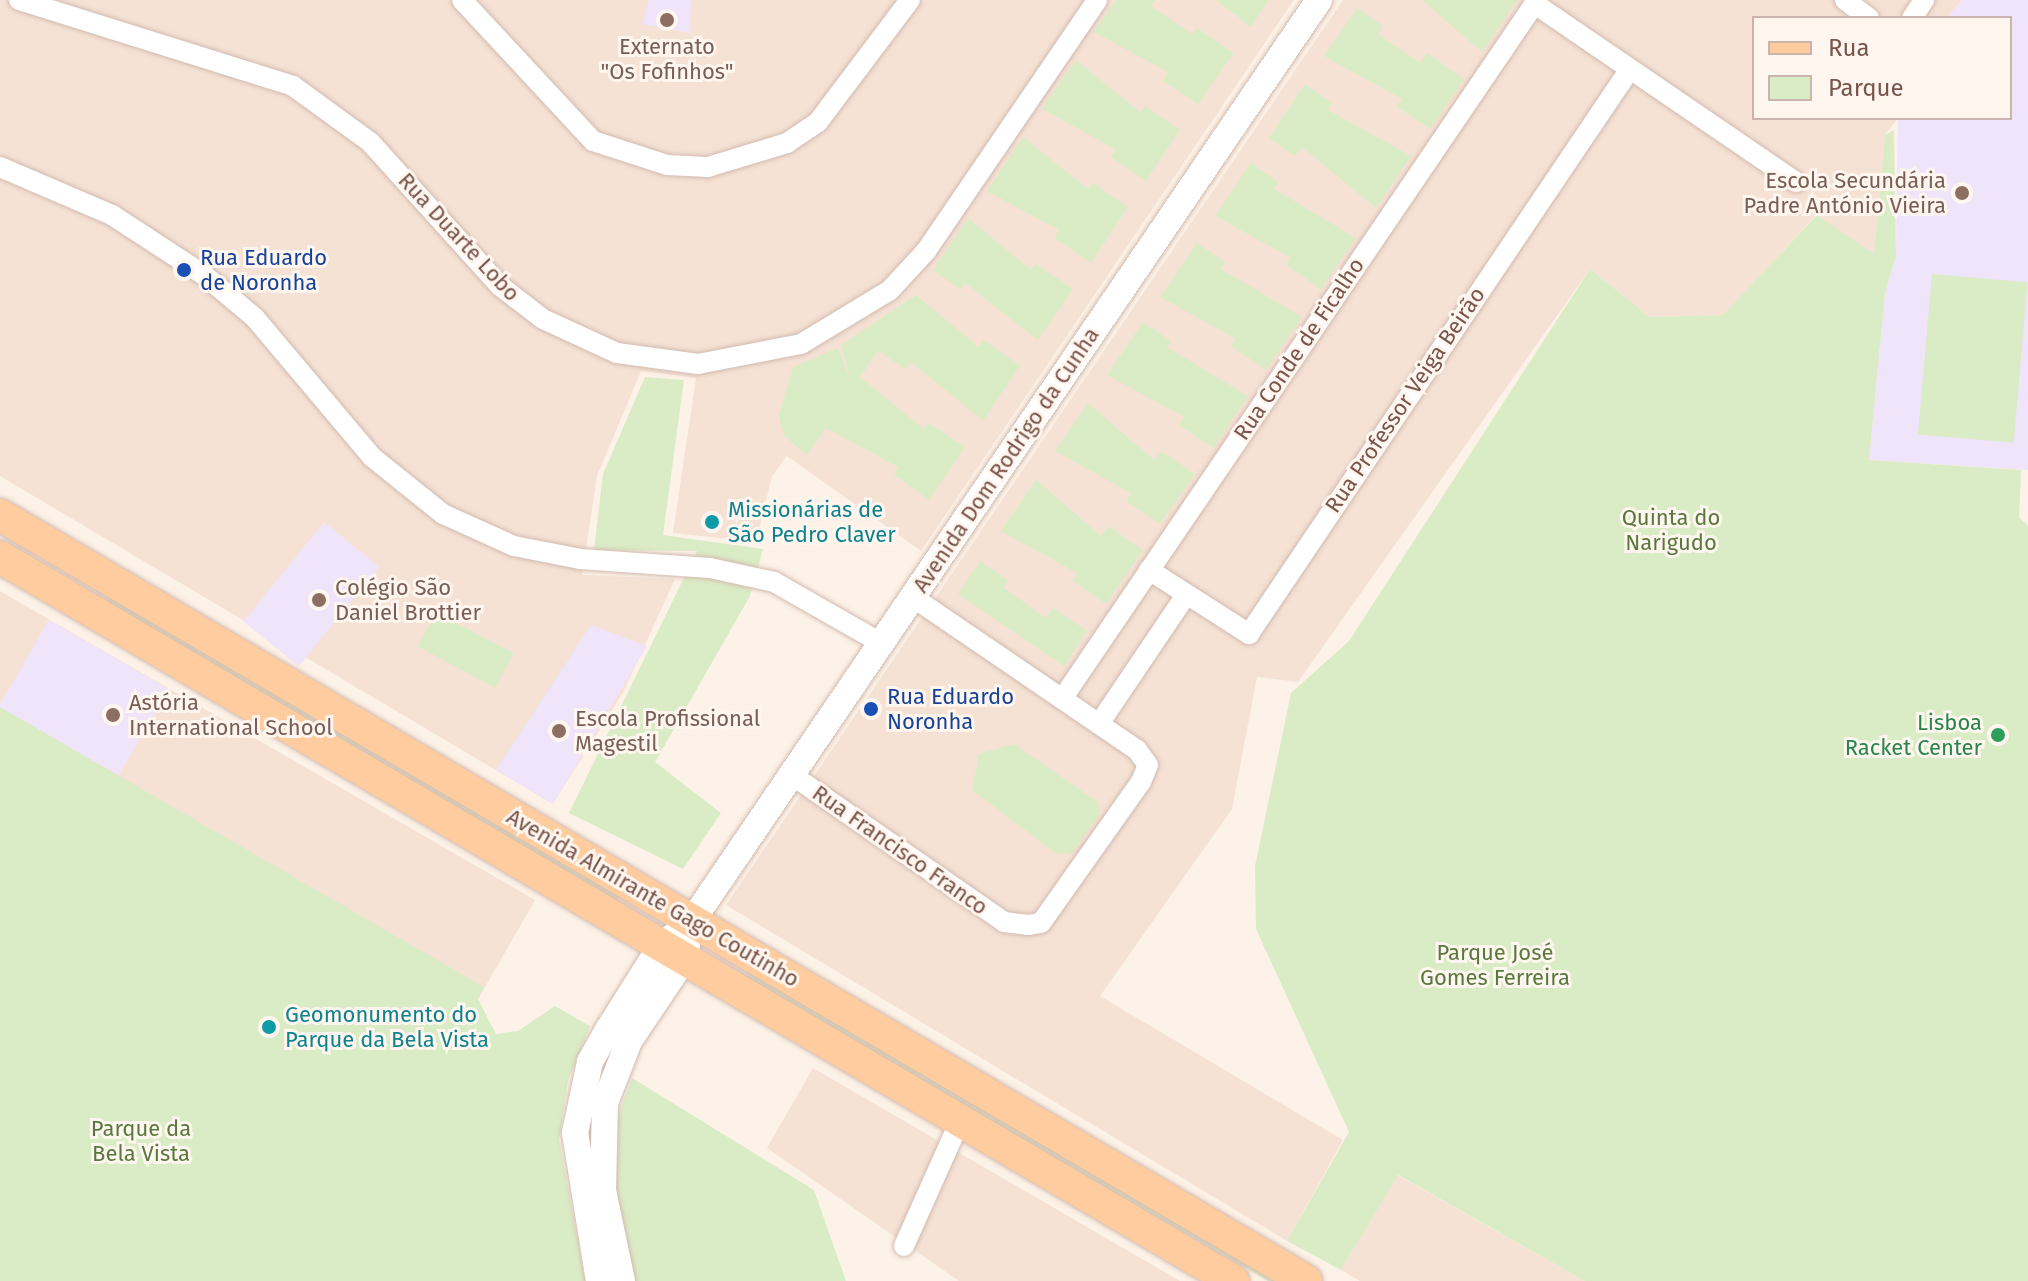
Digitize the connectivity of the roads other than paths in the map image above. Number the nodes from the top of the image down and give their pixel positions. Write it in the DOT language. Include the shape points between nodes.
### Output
graph roads {
  1 [pos="19,0"];
  2 [pos="462,0"];
  3 [pos="910,0"];
  4 [pos="1097,0"];
  5 [pos="1319,0"];
  6 [pos="1845,0"];
  7 [pos="1536,2"];
  8 [pos="1866,16"];
  9 [pos="1630,69"];
  10 [pos="0,167"];
  11 [pos="1796,182"];
  12 [pos="0,515"];
  13 [pos="0,557"];
  14 [pos="1149,570"];
  15 [pos="1186,595"];
  16 [pos="913,597"];
  17 [pos="881,643"];
  18 [pos="1062,699"];
  19 [pos="1099,724"];
  20 [pos="792,775"];
  21 [pos="692,921"];
  22 [pos="673,952"];
  23 [pos="960,1121"];
  24 [pos="904,1246"];
  25 [pos="599,1281"];
  26 [pos="622,1281"];
  27 [pos="1233,1281"];
  28 [pos="1306,1281"];
  1 -- 4 [label="street, Rua Duarte Lobo" via="293,86 370,142 500,286 543,319 617,353 698,364 801,344 890,290 926,251"];
  2 -- 3 [label="street" via="593,141 667,165 708,167 787,143 818,122"];
  5 -- 16 [label="street, Avenida Dom Rodrigo da Cunha"];
  6 -- 8 [label="street"];
  7 -- 9 [label="street"];
  7 -- 14 [label="street, Rua Conde de Ficalho"];
  9 -- 11 [label="street"];
  9 -- 15 [label="street, Rua Professor Veiga Beirão" via="1249,634"];
  10 -- 17 [label="street" via="112,215 204,275 255,318 372,457 443,514 514,546 710,568 774,582"];
  12 -- 21 [label="main road, Avenida Almirante Gago Coutinho"];
  13 -- 22 [label="main road, Avenida Almirante Gago Coutinho"];
  14 -- 15 [label="street, Rua Professor Veiga Beirão"];
  14 -- 18 [label="street, Rua Conde de Ficalho"];
  15 -- 19 [label="street"];
  16 -- 17 [label="street, Avenida Dom Rodrigo da Cunha"];
  16 -- 18 [label="street"];
  17 -- 20 [label="street, Avenida Dom Rodrigo da Cunha"];
  18 -- 19 [label="street"];
  19 -- 20 [label="street, Rua Francisco Franco" via="1148,765 1041,923 1004,922"];
  20 -- 21 [label="street, Avenida Dom Rodrigo da Cunha"];
  21 -- 22 [label="street, Avenida Dom Rodrigo da Cunha"];
  21 -- 28 [label="main road, Avenida Almirante Gago Coutinho"];
  22 -- 23 [label="main road, Avenida Almirante Gago Coutinho"];
  22 -- 25 [label="street" via="590,1062 580,1097 575,1133"];
  22 -- 26 [label="street" via="605,1103 603,1191"];
  23 -- 24 [label="street"];
  23 -- 27 [label="main road, Avenida Almirante Gago Coutinho"];
}
